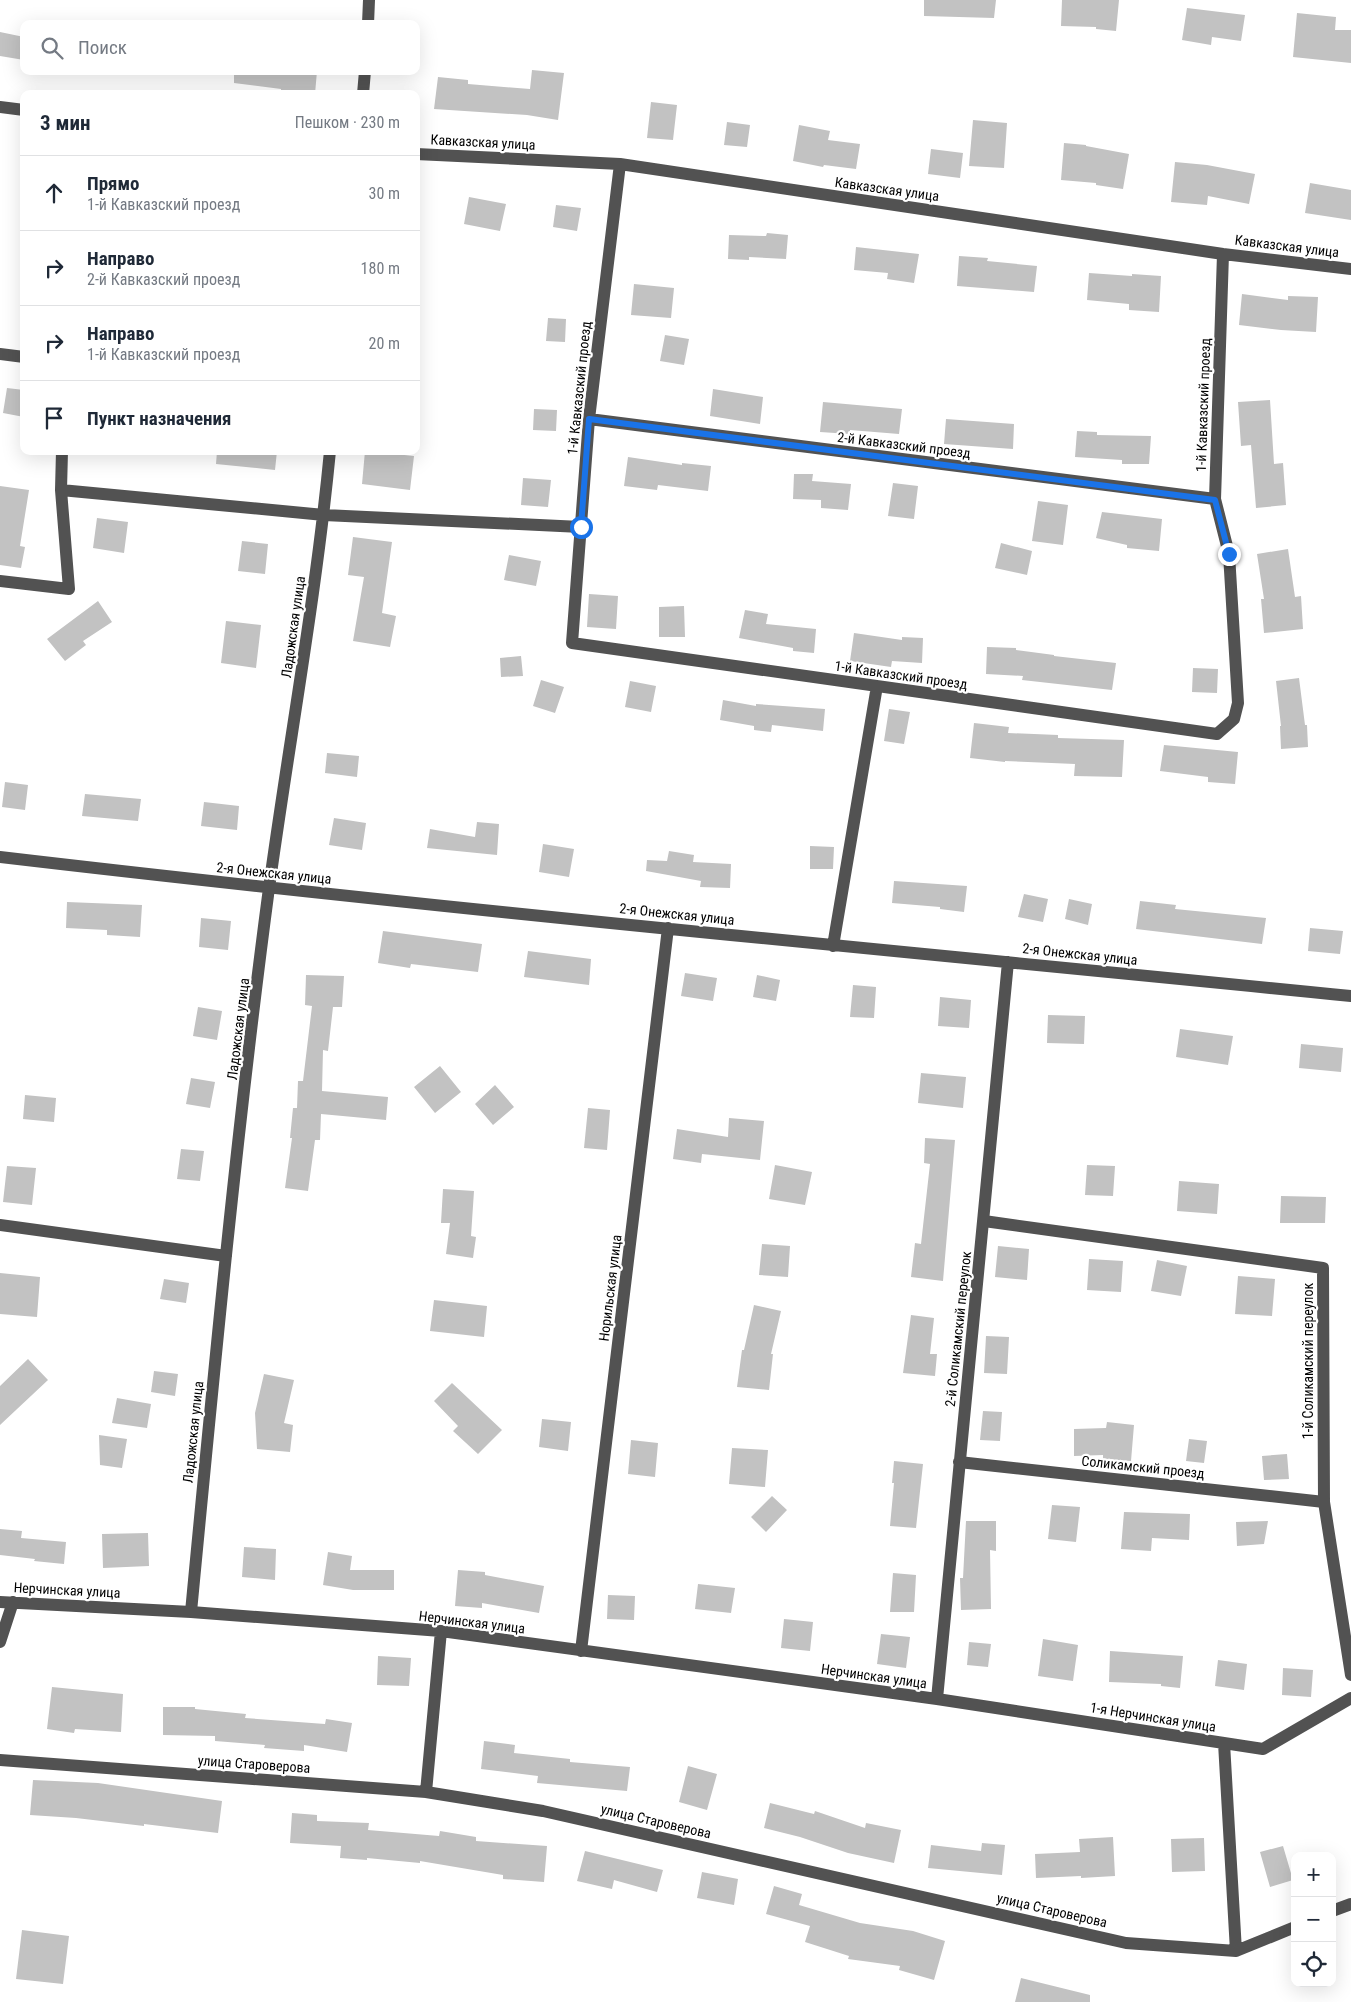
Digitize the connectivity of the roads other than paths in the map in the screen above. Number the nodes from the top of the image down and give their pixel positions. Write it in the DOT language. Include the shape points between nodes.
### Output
graph roads {
  1 [pos="369,0"];
  2 [pos="368,20"];
  3 [pos="365,75"];
  4 [pos="363,90"];
  5 [pos="0,107"];
  6 [pos="20,110"];
  7 [pos="420,154"];
  8 [pos="620,164"];
  9 [pos="1223,254"];
  10 [pos="1351,269"];
  11 [pos="0,354"];
  12 [pos="20,356"];
  13 [pos="589,419"];
  14 [pos="62,455"];
  15 [pos="330,455"];
  16 [pos="61,490"];
  17 [pos="1215,500"];
  18 [pos="324,515"];
  19 [pos="581,527"];
  20 [pos="0,581"];
  21 [pos="877,686"];
  22 [pos="0,857"];
  23 [pos="269,888"];
  24 [pos="668,928"];
  25 [pos="833,946"];
  26 [pos="1008,962"];
  27 [pos="1351,996"];
  28 [pos="984,1221"];
  29 [pos="0,1225"];
  30 [pos="226,1256"];
  31 [pos="959,1462"];
  32 [pos="1324,1502"];
  33 [pos="6,1602"];
  34 [pos="190,1612"];
  35 [pos="441,1632"];
  36 [pos="0,1642"];
  37 [pos="581,1651"];
  38 [pos="1351,1675"];
  39 [pos="1351,1698"];
  40 [pos="938,1699"];
  41 [pos="1224,1743"];
  42 [pos="0,1760"];
  43 [pos="426,1792"];
  44 [pos="1351,1904"];
  45 [pos="1336,1910"];
  46 [pos="1291,1929"];
  47 [pos="1236,1951"];
  1 -- 2 [label="street"];
  3 -- 4 [label="street"];
  5 -- 6 [label="street"];
  7 -- 8 [label="street, Кавказская улица"];
  8 -- 9 [label="street, Кавказская улица"];
  8 -- 13 [label="street, 1-й Кавказский проезд"];
  9 -- 10 [label="street, Кавказская улица"];
  9 -- 17 [label="street, 1-й Кавказский проезд"];
  11 -- 12 [label="street"];
  13 -- 17 [label="street, 2-й Кавказский проезд"];
  13 -- 19 [label="street, 1-й Кавказский проезд"];
  14 -- 16 [label="street"];
  15 -- 18 [label="street, Ладожская улица"];
  16 -- 18 [label="street"];
  16 -- 20 [label="street" via="69,589"];
  17 -- 21 [label="street, 1-й Кавказский проезд" via="1229,554 1238,703 1234,719 1217,734"];
  18 -- 19 [label="street"];
  18 -- 23 [label="street, Ладожская улица"];
  19 -- 21 [label="street, 1-й Кавказский проезд" via="572,643"];
  21 -- 25 [label="street"];
  22 -- 23 [label="street, 2-я Онежская улица"];
  23 -- 24 [label="street, 2-я Онежская улица"];
  23 -- 30 [label="street, Ладожская улица"];
  24 -- 25 [label="street, 2-я Онежская улица"];
  24 -- 37 [label="street, Норильская улица"];
  25 -- 26 [label="street, 2-я Онежская улица"];
  26 -- 27 [label="street, 2-я Онежская улица"];
  26 -- 28 [label="street, 2-й Соликамский переулок"];
  28 -- 31 [label="street, 2-й Соликамский переулок"];
  28 -- 32 [label="street, 1-й Соликамский переулок" via="1323,1268"];
  29 -- 30 [label="street"];
  30 -- 34 [label="street, Ладожская улица"];
  31 -- 32 [label="street, Соликамский проезд"];
  31 -- 40 [label="street, 2-й Соликамский переулок"];
  32 -- 38 [label="street, 1-й Соликамский переулок"];
  33 -- 34 [label="street, Нерчинская улица"];
  33 -- 36 [label="street"];
  34 -- 35 [label="street, Нерчинская улица"];
  35 -- 37 [label="street, Нерчинская улица"];
  35 -- 43 [label="street"];
  37 -- 40 [label="street, Нерчинская улица"];
  39 -- 41 [label="street, 1-я Нерчинская улица" via="1263,1749"];
  40 -- 41 [label="street, 1-я Нерчинская улица"];
  41 -- 47 [label="street"];
  42 -- 43 [label="street, улица Староверова"];
  43 -- 47 [label="street, улица Староверова" via="543,1811 1126,1943"];
  44 -- 45 [label="street"];
  46 -- 47 [label="street, улица Староверова"];
}
